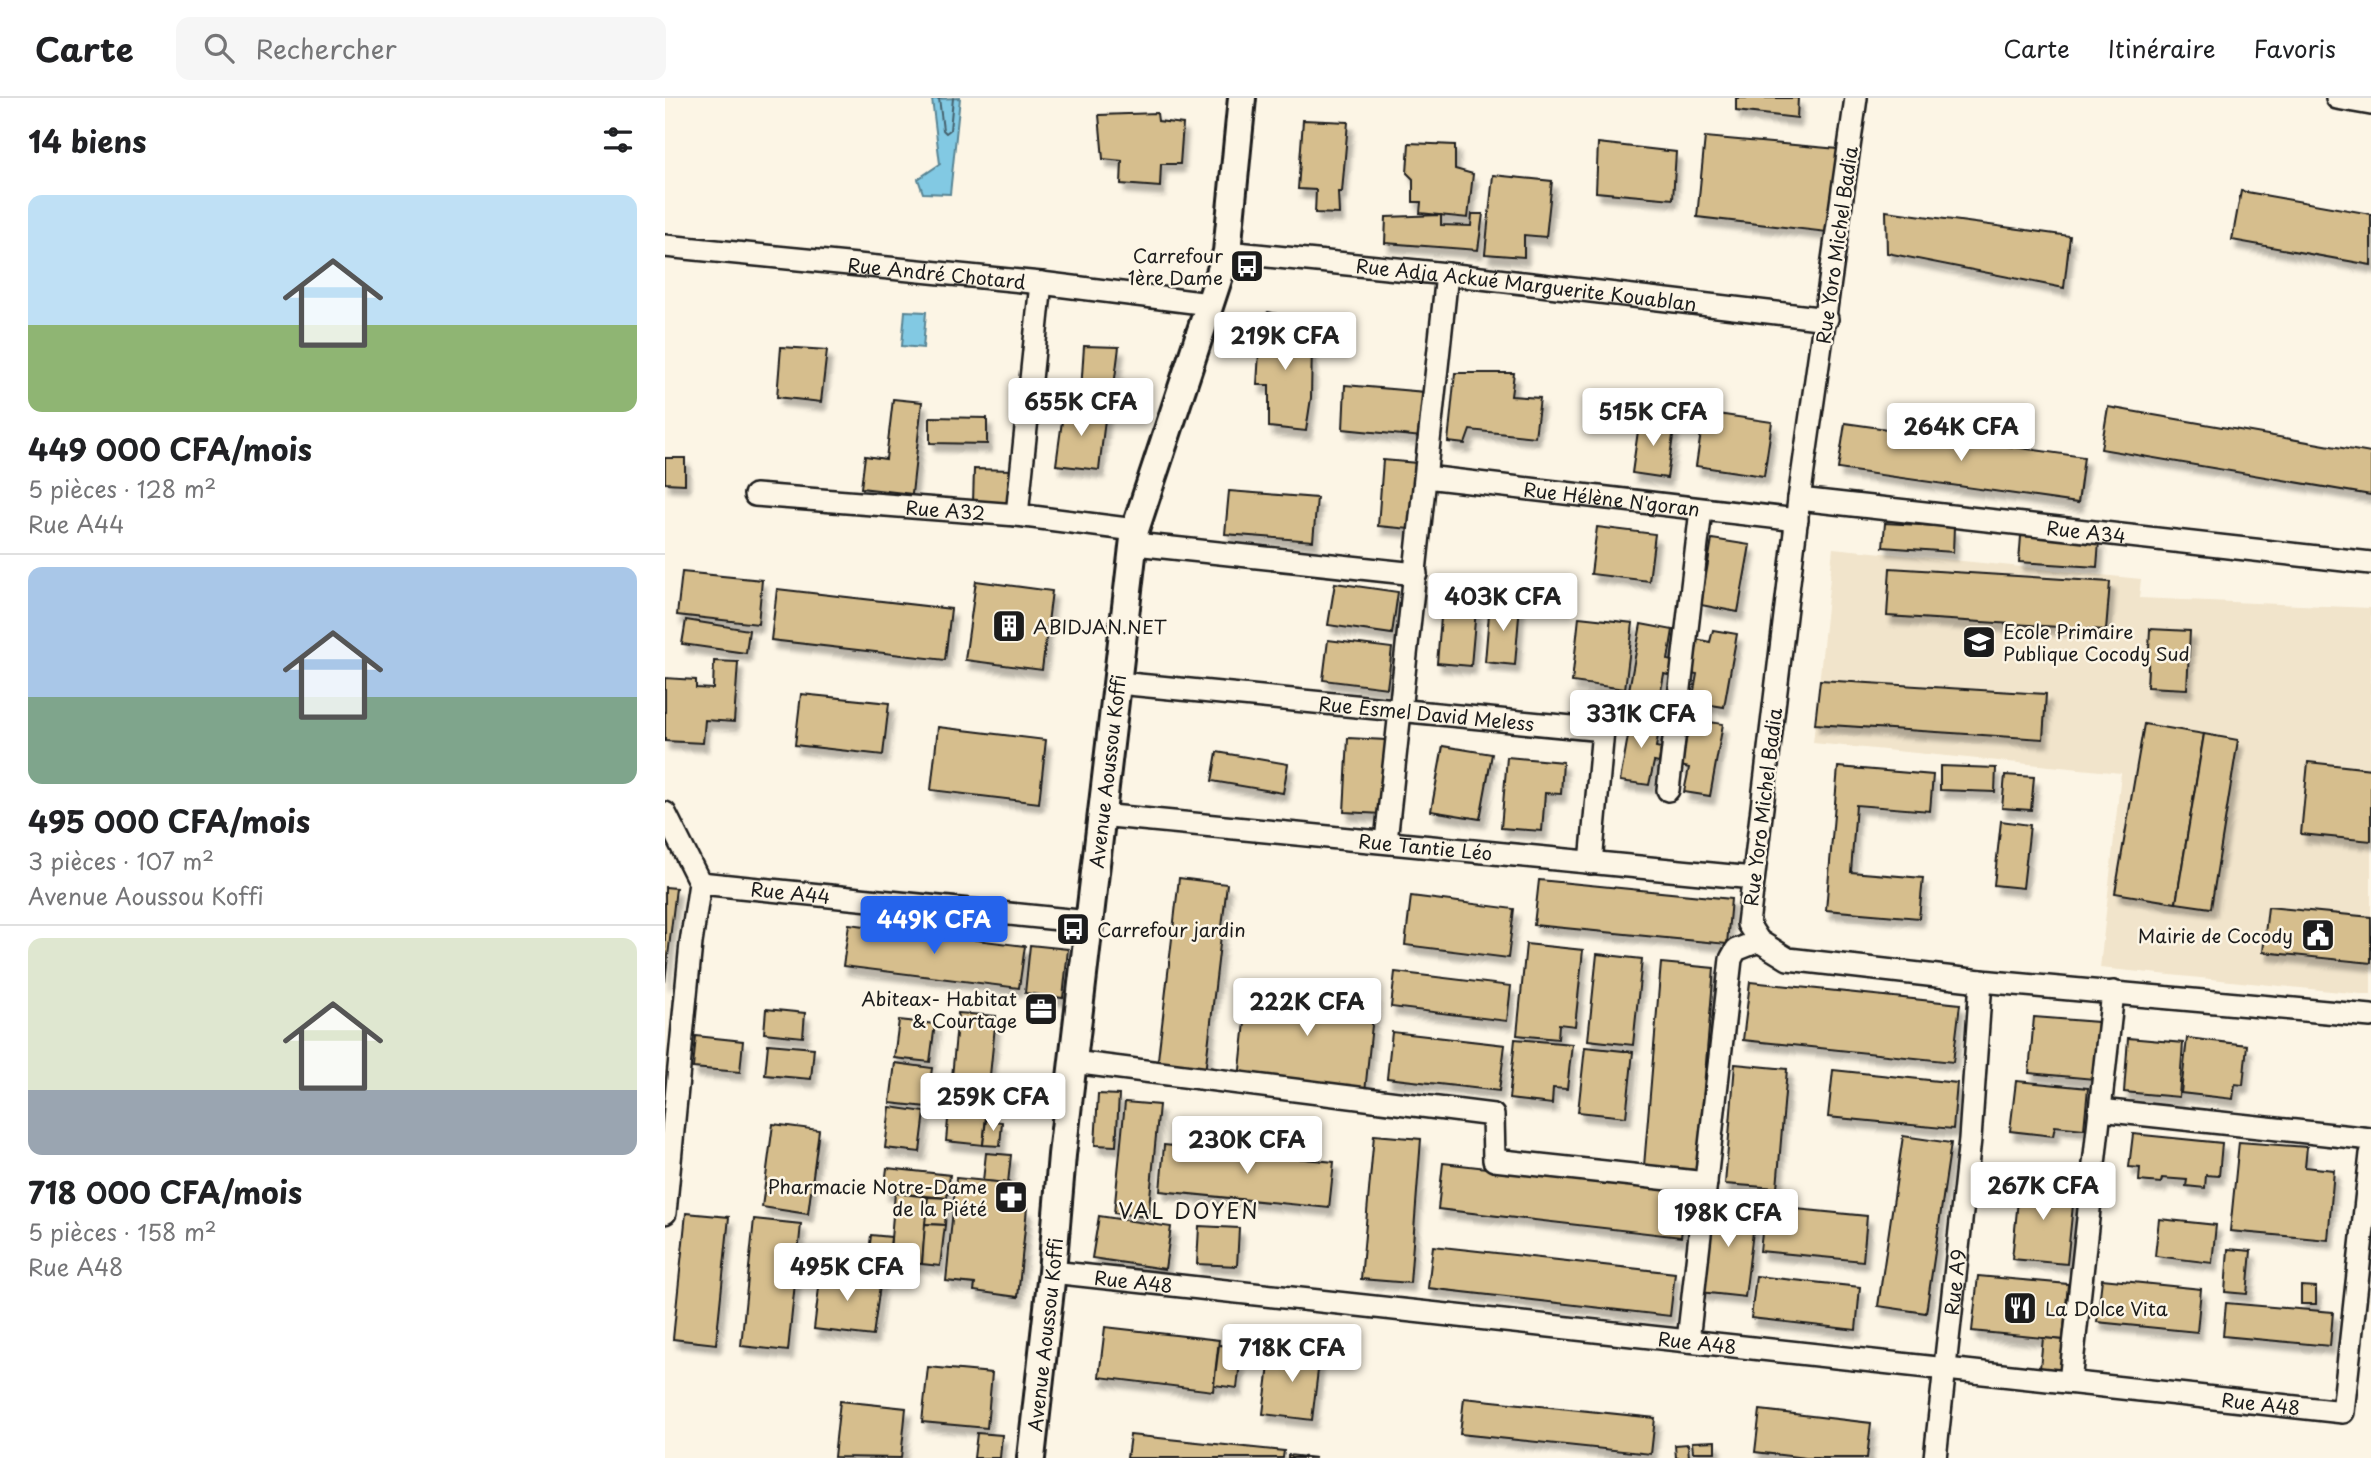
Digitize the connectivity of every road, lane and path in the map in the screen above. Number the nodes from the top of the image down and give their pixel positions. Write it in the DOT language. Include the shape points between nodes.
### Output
graph roads {
  1 [pos="1243,98"];
  2 [pos="1856,98"];
  3 [pos="2337,98"];
  4 [pos="2371,104"];
  5 [pos="665,246"];
  6 [pos="1227,252"];
  7 [pos="1447,274"];
  8 [pos="1041,283"];
  9 [pos="1209,304"];
  10 [pos="1827,319"];
  11 [pos="1426,477"];
  12 [pos="755,495"];
  13 [pos="1701,510"];
  14 [pos="1798,510"];
  15 [pos="1017,515"];
  16 [pos="1135,537"];
  17 [pos="2371,564"];
  18 [pos="1416,574"];
  19 [pos="1118,683"];
  20 [pos="1400,712"];
  21 [pos="1668,790"];
  22 [pos="665,813"];
  23 [pos="1100,815"];
  24 [pos="1386,841"];
  25 [pos="1591,863"];
  26 [pos="1753,878"];
  27 [pos="700,883"];
  28 [pos="1089,922"];
  29 [pos="1759,941"];
  30 [pos="1981,981"];
  31 [pos="2113,992"];
  32 [pos="2371,1016"];
  33 [pos="1073,1062"];
  34 [pos="2100,1110"];
  35 [pos="2371,1139"];
  36 [pos="2371,1154"];
  37 [pos="1706,1183"];
  38 [pos="665,1213"];
  39 [pos="1052,1272"];
  40 [pos="1688,1341"];
  41 [pos="1945,1369"];
  42 [pos="2070,1382"];
  43 [pos="1031,1458"];
  44 [pos="1935,1458"];
  1 -- 6 [label="street, Avenue Aoussou Koffi"];
  2 -- 10 [label="street, Rue Yoro Michel Badia"];
  3 -- 4 [label="street"];
  5 -- 8 [label="street, Rue André Chotard"];
  6 -- 7 [label="street, Rue Adja Ackué Marguerite Kouablan"];
  6 -- 9 [label="street, Avenue Aoussou Koffi"];
  7 -- 10 [label="street, Rue Adja Ackué Marguerite Kouablan"];
  7 -- 11 [label="street"];
  8 -- 9 [label="street, Rue André Chotard"];
  8 -- 15 [label="street"];
  9 -- 16 [label="street, Avenue Aoussou Koffi"];
  10 -- 14 [label="street, Rue Yoro Michel Badia"];
  11 -- 13 [label="street, Rue Hélène N'goran"];
  11 -- 18 [label="street"];
  12 -- 15 [label="street, Rue A32"];
  13 -- 14 [label="street, Rue Hélène N'goran"];
  13 -- 21 [label="street"];
  14 -- 17 [label="street, Rue A34"];
  14 -- 26 [label="street, Rue Yoro Michel Badia"];
  15 -- 16 [label="street, Rue A32"];
  16 -- 18 [label="street, Rue A32"];
  16 -- 19 [label="street, Avenue Aoussou Koffi"];
  18 -- 20 [label="street"];
  19 -- 20 [label="street, Rue Esmel David Meless"];
  19 -- 23 [label="street, Avenue Aoussou Koffi"];
  20 -- 24 [label="street"];
  20 -- 25 [label="street, Rue Esmel David Meless" via="1603,730"];
  22 -- 27 [label="street"];
  23 -- 24 [label="street, Rue Tantie Léo"];
  23 -- 28 [label="street, Avenue Aoussou Koffi"];
  24 -- 25 [label="street, Rue Tantie Léo"];
  25 -- 26 [label="street, Rue Tantie Léo"];
  26 -- 29 [label="street, Rue Yoro Michel Badia" via="1748,924"];
  27 -- 28 [label="street, Rue A44"];
  27 -- 38 [label="street"];
  28 -- 33 [label="street, Avenue Aoussou Koffi"];
  29 -- 30 [label="street" via="1788,959"];
  29 -- 37 [label="street" via="1736,950 1731,959"];
  30 -- 31 [label="street"];
  30 -- 41 [label="street, Rue A9" via="1971,1139"];
  31 -- 32 [label="street"];
  31 -- 34 [label="street"];
  33 -- 37 [label="street" via="1493,1115 1494,1160"];
  33 -- 39 [label="street, Avenue Aoussou Koffi"];
  34 -- 35 [label="street"];
  34 -- 42 [label="street"];
  36 -- 42 [label="street, Rue A48" via="2343,1412"];
  37 -- 40 [label="street"];
  39 -- 40 [label="street, Rue A48"];
  39 -- 43 [label="street, Avenue Aoussou Koffi"];
  40 -- 41 [label="street, Rue A48"];
  41 -- 42 [label="street, Rue A48"];
  41 -- 44 [label="street, Rue A9"];
}
